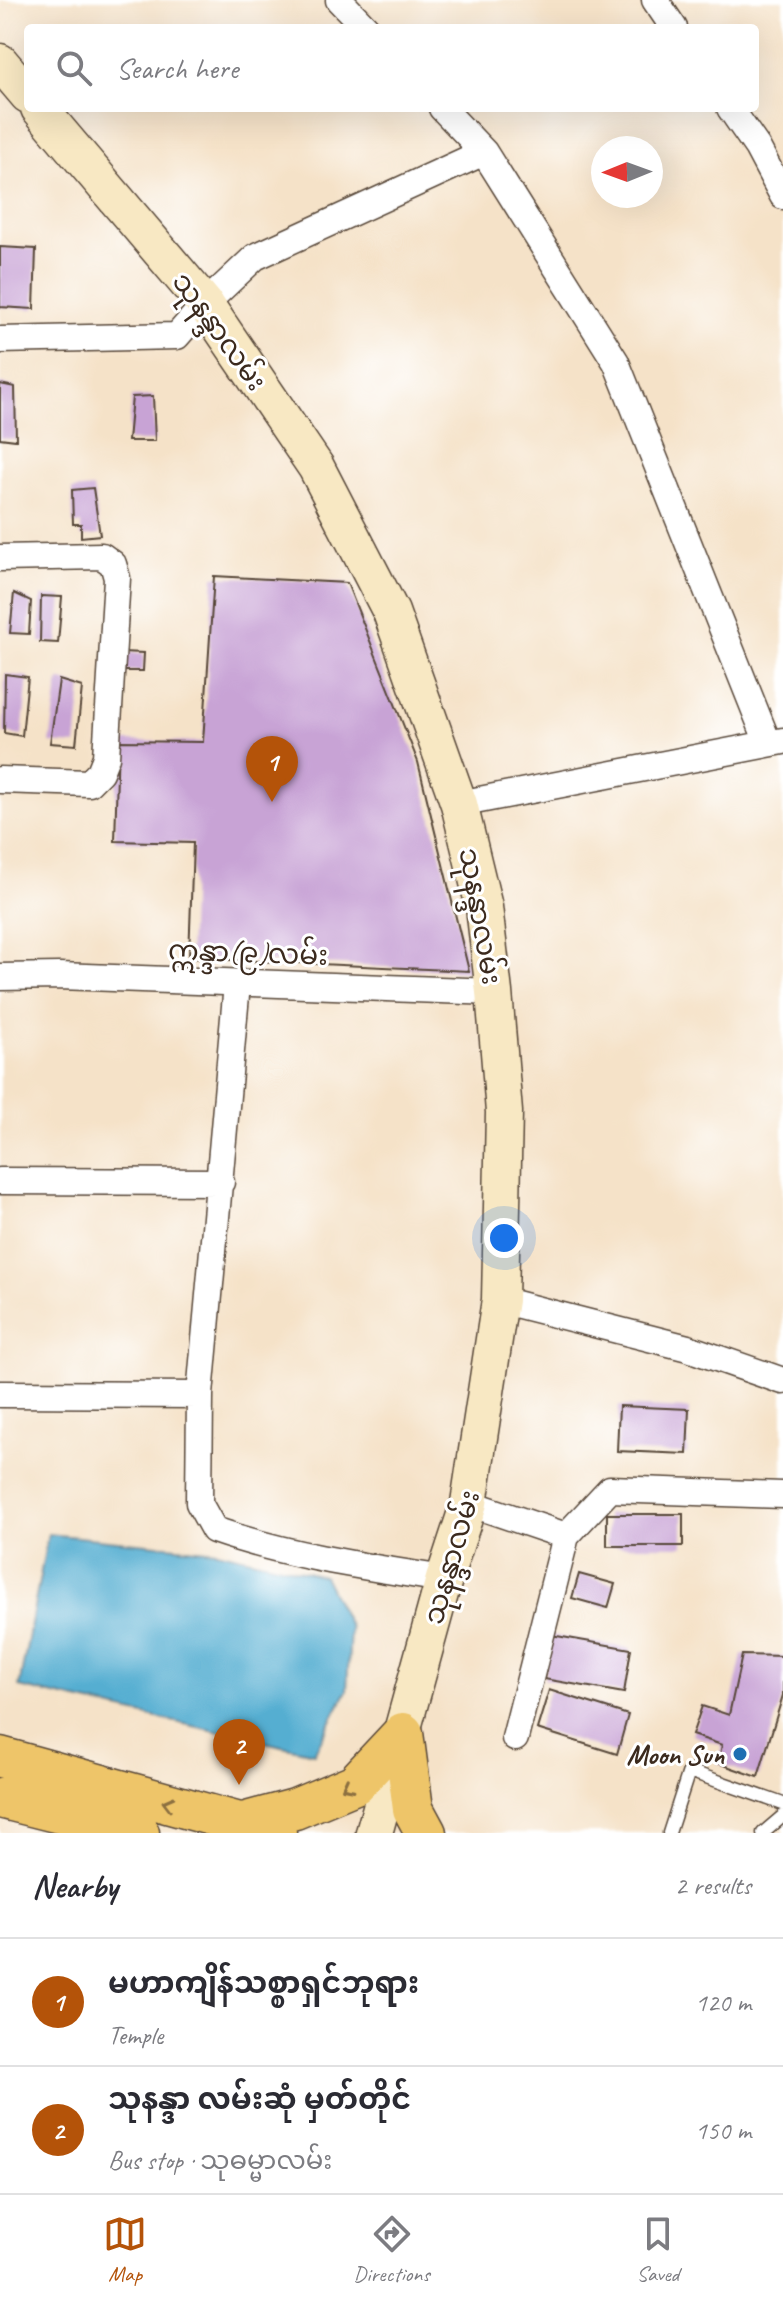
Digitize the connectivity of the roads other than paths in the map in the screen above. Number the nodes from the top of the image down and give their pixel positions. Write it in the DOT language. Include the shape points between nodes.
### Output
graph roads {
  1 [pos="339,0"];
  2 [pos="655,0"];
  3 [pos="362,24"];
  4 [pos="671,24"];
  5 [pos="0,62"];
  6 [pos="24,90"];
  7 [pos="42,112"];
  8 [pos="446,112"];
  9 [pos="733,112"];
  10 [pos="484,152"];
  11 [pos="783,196"];
  12 [pos="205,304"];
  13 [pos="0,340"];
  14 [pos="0,558"];
  15 [pos="775,742"];
  16 [pos="0,780"];
  17 [pos="459,804"];
  18 [pos="0,977"];
  19 [pos="237,984"];
  20 [pos="494,992"];
  21 [pos="0,1181"];
  22 [pos="221,1182"];
  23 [pos="500,1300"];
  24 [pos="783,1381"];
  25 [pos="0,1394"];
  26 [pos="200,1395"];
  27 [pos="783,1495"];
  28 [pos="469,1503"];
  29 [pos="566,1536"];
  30 [pos="444,1579"];
  31 [pos="403,1733"];
  32 [pos="515,1738"];
  33 [pos="0,1757"];
  34 [pos="0,1798"];
  35 [pos="783,1804"];
  36 [pos="783,1816"];
  37 [pos="260,1828"];
  38 [pos="139,1833"];
  39 [pos="374,1833"];
  40 [pos="426,1833"];
  41 [pos="669,1833"];
  42 [pos="763,1833"];
  1 -- 3 [label="street"];
  2 -- 4 [label="street"];
  5 -- 6 [label="main road"];
  7 -- 12 [label="main road, သုနန္ဒာလမ်း"];
  8 -- 10 [label="street"];
  9 -- 11 [label="street"];
  10 -- 12 [label="street" via="255,257"];
  10 -- 15 [label="street" via="616,362"];
  12 -- 13 [label="street" via="177,336"];
  12 -- 17 [label="main road, သုနန္ဒာလမ်း" via="316,467 391,612"];
  14 -- 16 [label="street" via="102,556 113,564 117,578 106,757 100,772 89,783"];
  15 -- 17 [label="street"];
  17 -- 20 [label="main road, သုနန္ဒာလမ်း" via="484,907"];
  18 -- 19 [label="street, ဣန္ဒာ(၉)လမ်း"];
  19 -- 20 [label="street, ဣန္ဒာ(၉)လမ်း"];
  19 -- 22 [label="street"];
  20 -- 23 [label="main road, သုနန္ဒာလမ်း" via="504,1112"];
  21 -- 22 [label="street"];
  22 -- 26 [label="street"];
  23 -- 24 [label="street" via="688,1348"];
  23 -- 28 [label="main road, သုနန္ဒာလမ်း"];
  25 -- 26 [label="street"];
  26 -- 30 [label="street" via="199,1503 214,1530 330,1561"];
  27 -- 29 [label="street" via="610,1489"];
  28 -- 29 [label="street"];
  28 -- 30 [label="main road, သုနန္ဒာလမ်း"];
  29 -- 32 [label="street"];
  30 -- 31 [label="main road, သုနန္ဒာလမ်း"];
  31 -- 37 [label="main road, one-way" via="355,1784"];
  31 -- 39 [label="main road, သုနန္ဒာလမ်း"];
  31 -- 40 [label="main road" via="413,1809"];
  37 -- 33 [label="main road, one-way"];
  34 -- 38 [label="main road"];
  35 -- 41 [label="lane" via="689,1771"];
  36 -- 42 [label="lane"];
}
